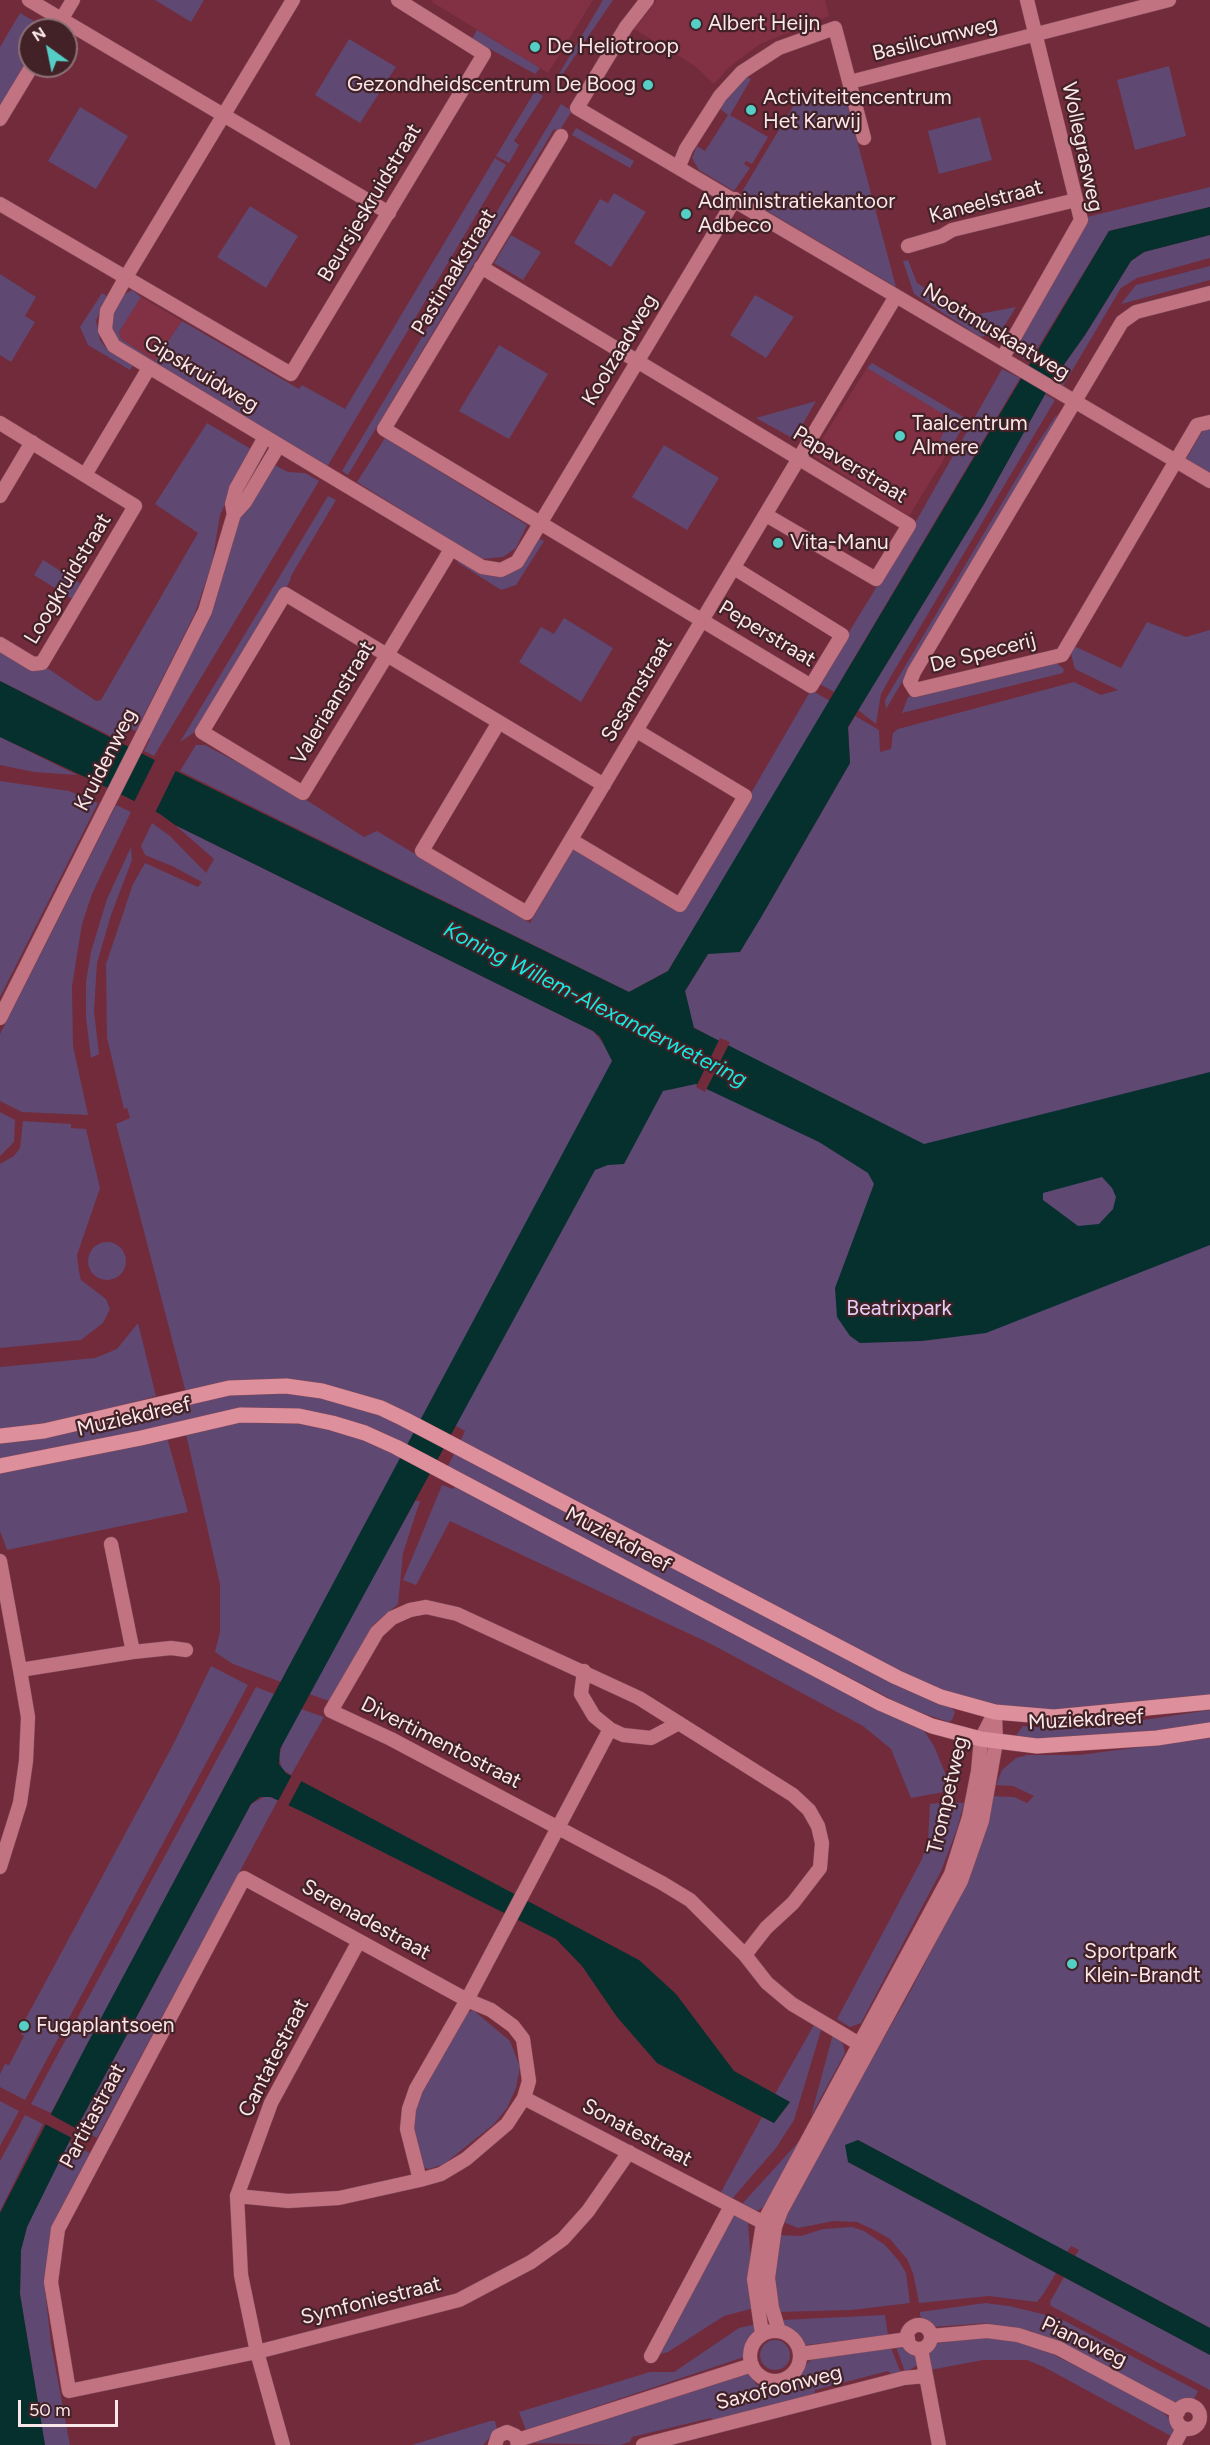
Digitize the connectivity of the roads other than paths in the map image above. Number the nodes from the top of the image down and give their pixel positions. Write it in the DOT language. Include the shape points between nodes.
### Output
graph roads {
  1 [pos="28,0"];
  2 [pos="73,0"];
  3 [pos="293,0"];
  4 [pos="398,0"];
  5 [pos="647,0"];
  6 [pos="1027,0"];
  7 [pos="1169,0"];
  8 [pos="50,18"];
  9 [pos="62,18"];
  10 [pos="78,36"];
  11 [pos="1036,36"];
  12 [pos="25,78"];
  13 [pos="850,82"];
  14 [pos="225,114"];
  15 [pos="0,119"];
  16 [pos="561,136"];
  17 [pos="864,138"];
  18 [pos="679,166"];
  19 [pos="735,199"];
  20 [pos="1076,200"];
  21 [pos="0,204"];
  22 [pos="389,213"];
  23 [pos="908,246"];
  24 [pos="481,267"];
  25 [pos="126,277"];
  26 [pos="1210,293"];
  27 [pos="896,296"];
  28 [pos="1003,357"];
  29 [pos="637,363"];
  30 [pos="149,368"];
  31 [pos="1075,403"];
  32 [pos="1210,422"];
  33 [pos="0,423"];
  34 [pos="265,437"];
  35 [pos="32,442"];
  36 [pos="279,445"];
  37 [pos="799,459"];
  38 [pos="1174,463"];
  39 [pos="85,475"];
  40 [pos="332,476"];
  41 [pos="1210,481"];
  42 [pos="0,496"];
  43 [pos="234,515"];
  44 [pos="766,515"];
  45 [pos="542,523"];
  46 [pos="452,549"];
  47 [pos="734,568"];
  48 [pos="703,620"];
  49 [pos="0,644"];
  50 [pos="387,655"];
  51 [pos="499,722"];
  52 [pos="637,731"];
  53 [pos="604,785"];
  54 [pos="571,840"];
  55 [pos="0,1018"];
  56 [pos="0,1436"];
  57 [pos="0,1466"];
  58 [pos="111,1544"];
  59 [pos="0,1561"];
  60 [pos="186,1650"];
  61 [pos="133,1652"];
  62 [pos="20,1670"];
  63 [pos="584,1671"];
  64 [pos="1210,1702"];
  65 [pos="995,1712"];
  66 [pos="679,1723"];
  67 [pos="610,1729"];
  68 [pos="1210,1730"];
  69 [pos="989,1740"];
  70 [pos="558,1827"];
  71 [pos="0,1867"];
  72 [pos="244,1878"];
  73 [pos="359,1941"];
  74 [pos="745,1955"];
  75 [pos="467,2000"];
  76 [pos="864,2047"];
  77 [pos="524,2098"];
  78 [pos="629,2152"];
  79 [pos="420,2180"];
  80 [pos="237,2196"];
  81 [pos="731,2206"];
  82 [pos="769,2225"];
  83 [pos="779,2331"];
  84 [pos="762,2334"];
  85 [pos="931,2336"];
  86 [pos="908,2339"];
  87 [pos="921,2349"];
  88 [pos="257,2352"];
  89 [pos="800,2354"];
  90 [pos="651,2356"];
  91 [pos="752,2365"];
  92 [pos="925,2376"];
  93 [pos="69,2391"];
  94 [pos="1178,2412"];
  95 [pos="1204,2426"];
  96 [pos="1183,2428"];
  97 [pos="518,2442"];
  98 [pos="283,2445"];
  99 [pos="495,2445"];
  100 [pos="643,2445"];
  101 [pos="939,2445"];
  102 [pos="1174,2445"];
  1 -- 8 [label="street"];
  2 -- 9 [label="street"];
  3 -- 14 [label="street, Gipskruidweg"];
  4 -- 22 [label="street, Beursjeskruidstraat" via="484,54"];
  5 -- 18 [label="street, Nootmuskaatweg" via="577,108"];
  6 -- 11 [label="street, Wollegrasweg"];
  7 -- 11 [label="street, Basilicumweg"];
  10 -- 14 [label="street"];
  11 -- 13 [label="street, Basilicumweg"];
  11 -- 20 [label="street, Wollegrasweg"];
  12 -- 15 [label="street"];
  13 -- 17 [label="street"];
  13 -- 18 [label="street" via="835,28 774,51 742,72 720,96"];
  14 -- 22 [label="street"];
  14 -- 25 [label="street, Gipskruidweg"];
  16 -- 24 [label="street, Pastinaakstraat"];
  18 -- 19 [label="street, Nootmuskaatweg"];
  19 -- 27 [label="street, Nootmuskaatweg"];
  19 -- 29 [label="street, Koolzaadweg"];
  20 -- 23 [label="street, Kaneelstraat" via="952,230"];
  20 -- 28 [label="street, Wollegrasweg" via="1081,220"];
  21 -- 25 [label="street"];
  22 -- 25 [label="street, Beursjeskruidstraat" via="291,374"];
  24 -- 29 [label="street, Papaverstraat"];
  24 -- 45 [label="street, Pastinaakstraat" via="384,429"];
  25 -- 30 [label="street, Gipskruidweg" via="107,311 105,330 114,346"];
  26 -- 31 [label="street, De Specerij" via="1136,312 1122,322"];
  27 -- 28 [label="street, Nootmuskaatweg"];
  27 -- 37 [label="street, Sesamstraat"];
  28 -- 31 [label="street, Nootmuskaatweg"];
  29 -- 37 [label="street, Papaverstraat"];
  29 -- 45 [label="street, Koolzaadweg"];
  30 -- 34 [label="street, Gipskruidweg"];
  30 -- 39 [label="street"];
  31 -- 38 [label="street"];
  31 -- 38 [label="street, De Specerij" via="914,672 910,682 915,690 1062,655"];
  32 -- 38 [label="street, De Specerij" via="1197,425"];
  33 -- 35 [label="street"];
  34 -- 36 [label="street, Gipskruidweg"];
  34 -- 43 [label="street, Kruidenweg" via="236,489"];
  35 -- 39 [label="street"];
  35 -- 42 [label="street"];
  36 -- 40 [label="street, Gipskruidweg"];
  36 -- 43 [label="street, Kruidenweg"];
  37 -- 44 [label="street, Sesamstraat"];
  37 -- 44 [label="street, Papaverstraat" via="909,525 876,579"];
  38 -- 41 [label="street"];
  39 -- 49 [label="street, Loogkruidstraat" via="135,506 42,663 33,664"];
  40 -- 46 [label="street, Koolzaadweg"];
  43 -- 55 [label="street, Kruidenweg" via="205,611"];
  44 -- 47 [label="street, Sesamstraat"];
  45 -- 46 [label="street, Koolzaadweg" via="517,562 508,568 492,570"];
  45 -- 48 [label="street, Peperstraat"];
  46 -- 50 [label="street, Valeriaanstraat"];
  47 -- 48 [label="street, Sesamstraat"];
  47 -- 48 [label="street, Peperstraat" via="842,635 811,686"];
  48 -- 52 [label="street, Sesamstraat"];
  50 -- 50 [label="street, Valeriaanstraat" via="303,793 202,732 285,594"];
  50 -- 51 [label="street"];
  51 -- 53 [label="street"];
  51 -- 54 [label="street, Sesamstraat" via="422,851 527,914"];
  52 -- 53 [label="street, Sesamstraat"];
  52 -- 54 [label="street" via="745,796 680,905"];
  53 -- 54 [label="street, Sesamstraat"];
  56 -- 65 [label="main road, Muziekdreef" via="44,1431 204,1392 253,1386 286,1386 356,1400 466,1450 896,1677 941,1697"];
  57 -- 69 [label="main road, Muziekdreef" via="240,1415 299,1416 364,1433 882,1704 932,1726"];
  58 -- 61 [label="street"];
  59 -- 62 [label="street"];
  60 -- 61 [label="street"];
  61 -- 62 [label="street"];
  62 -- 71 [label="street" via="28,1717 26,1761 20,1803"];
  63 -- 66 [label="street, Divertimentostraat"];
  63 -- 67 [label="street" via="581,1694 594,1716"];
  63 -- 70 [label="street, Divertimentostraat" via="457,1614 426,1606 392,1618 377,1632 332,1711"];
  64 -- 65 [label="main road, Muziekdreef" via="1054,1717"];
  65 -- 69 [label="street, Trompetweg"];
  66 -- 67 [label="street" via="651,1738 623,1735"];
  66 -- 74 [label="street, Divertimentostraat" via="794,1795 818,1826 822,1843 820,1868 794,1903 766,1928"];
  67 -- 70 [label="street"];
  68 -- 69 [label="main road, Muziekdreef" via="1157,1738 1037,1746"];
  69 -- 76 [label="street, Trompetweg" via="951,1874"];
  70 -- 74 [label="street, Divertimentostraat" via="690,1900"];
  70 -- 75 [label="street"];
  72 -- 73 [label="street, Serenadestraat"];
  72 -- 93 [label="street, Partitastraat" via="58,2229 51,2282"];
  73 -- 75 [label="street, Serenadestraat"];
  73 -- 80 [label="street, Cantatestraat" via="271,2103"];
  74 -- 76 [label="street, Divertimentostraat" via="767,1983 792,2004"];
  75 -- 77 [label="street, Serenadestraat" via="491,2010 524,2039 529,2081"];
  75 -- 79 [label="street" via="416,2089 409,2109 407,2129"];
  76 -- 82 [label="street, Trompetweg"];
  77 -- 78 [label="street, Sonatestraat"];
  77 -- 79 [label="street" via="507,2124 466,2159 441,2174"];
  78 -- 81 [label="street, Sonatestraat"];
  78 -- 88 [label="street, Symfoniestraat" via="563,2239 488,2287 459,2300"];
  79 -- 80 [label="street" via="339,2198 288,2201"];
  80 -- 88 [label="street, Cantatestraat" via="240,2275"];
  81 -- 82 [label="street, Sonatestraat"];
  81 -- 90 [label="street"];
  82 -- 83 [label="street, Trompetweg" via="768,2278"];
  82 -- 84 [label="street, Trompetweg" via="754,2279"];
  83 -- 84 [label="street"];
  83 -- 89 [label="street" via="793,2339"];
  84 -- 91 [label="street" via="753,2344"];
  85 -- 86 [label="street" via="927,2328 918,2326 909,2332"];
  85 -- 87 [label="street" via="930,2343"];
  85 -- 94 [label="street, Pianoweg" via="987,2331 1018,2335 1058,2348"];
  86 -- 87 [label="street" via="912,2347"];
  86 -- 89 [label="street"];
  87 -- 92 [label="street"];
  88 -- 93 [label="street, Symfoniestraat"];
  88 -- 98 [label="street, Cantatestraat"];
  89 -- 91 [label="street" via="796,2369 784,2379 769,2379"];
  91 -- 97 [label="street, Saxofoonweg"];
  92 -- 100 [label="street, Saxofoonweg" via="904,2378"];
  92 -- 101 [label="street"];
  94 -- 95 [label="street" via="1185,2406 1193,2407"];
  94 -- 96 [label="street" via="1177,2421"];
  95 -- 96 [label="street"];
  96 -- 102 [label="street"];
  97 -- 99 [label="street, Saxofoonweg" via="510,2432 503,2432"];
}
